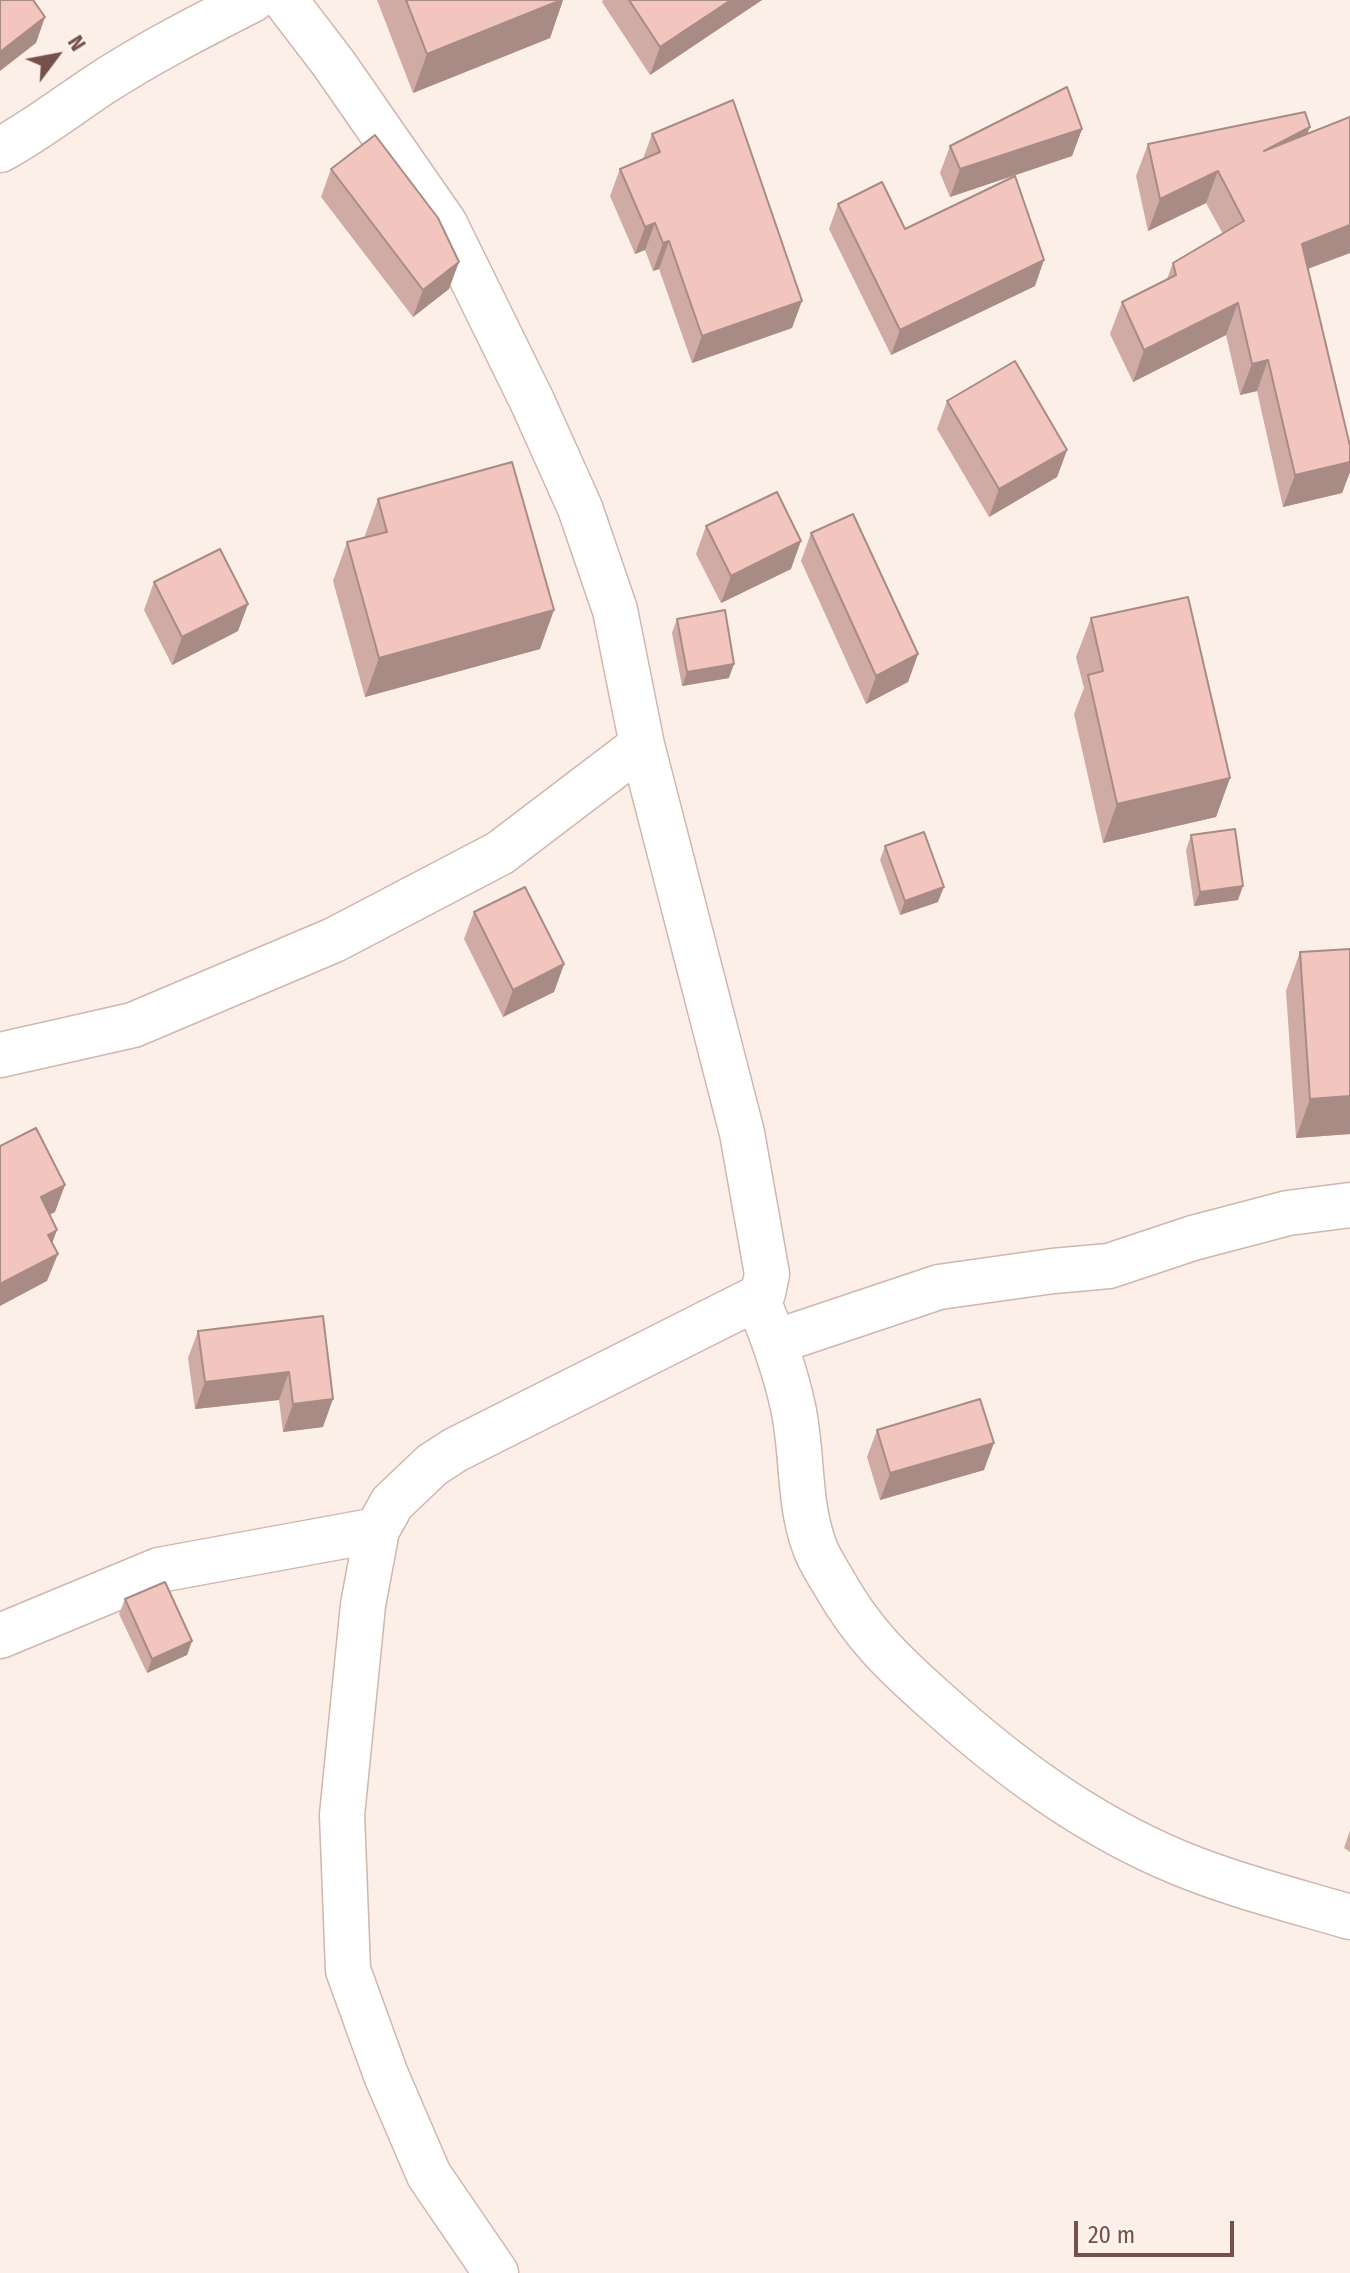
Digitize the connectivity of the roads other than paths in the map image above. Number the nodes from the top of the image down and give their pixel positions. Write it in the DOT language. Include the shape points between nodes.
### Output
graph roads {
  1 [pos="252,0"];
  2 [pos="285,0"];
  3 [pos="0,150"];
  4 [pos="642,745"];
  5 [pos="0,1055"];
  6 [pos="1350,1205"];
  7 [pos="757,1298"];
  8 [pos="775,1342"];
  9 [pos="377,1530"];
  10 [pos="0,1636"];
  11 [pos="1350,1917"];
  12 [pos="496,2273"];
  1 -- 3 [label="street" via="164,45"];
  2 -- 4 [label="street" via="445,224 532,401 580,508 615,610"];
  4 -- 5 [label="street" via="500,853 334,940 133,1025"];
  4 -- 7 [label="street" via="742,1133 767,1274"];
  6 -- 8 [label="street" via="1288,1213 1109,1266 939,1287"];
  7 -- 8 [label="street"];
  7 -- 9 [label="street" via="455,1450 392,1503"];
  8 -- 11 [label="street" via="794,1409 814,1545 850,1611 877,1647 966,1728 1038,1785 1103,1826 1178,1862"];
  9 -- 10 [label="street" via="159,1570"];
  9 -- 12 [label="street" via="363,1605 342,1815 348,1970 429,2175"];
}
